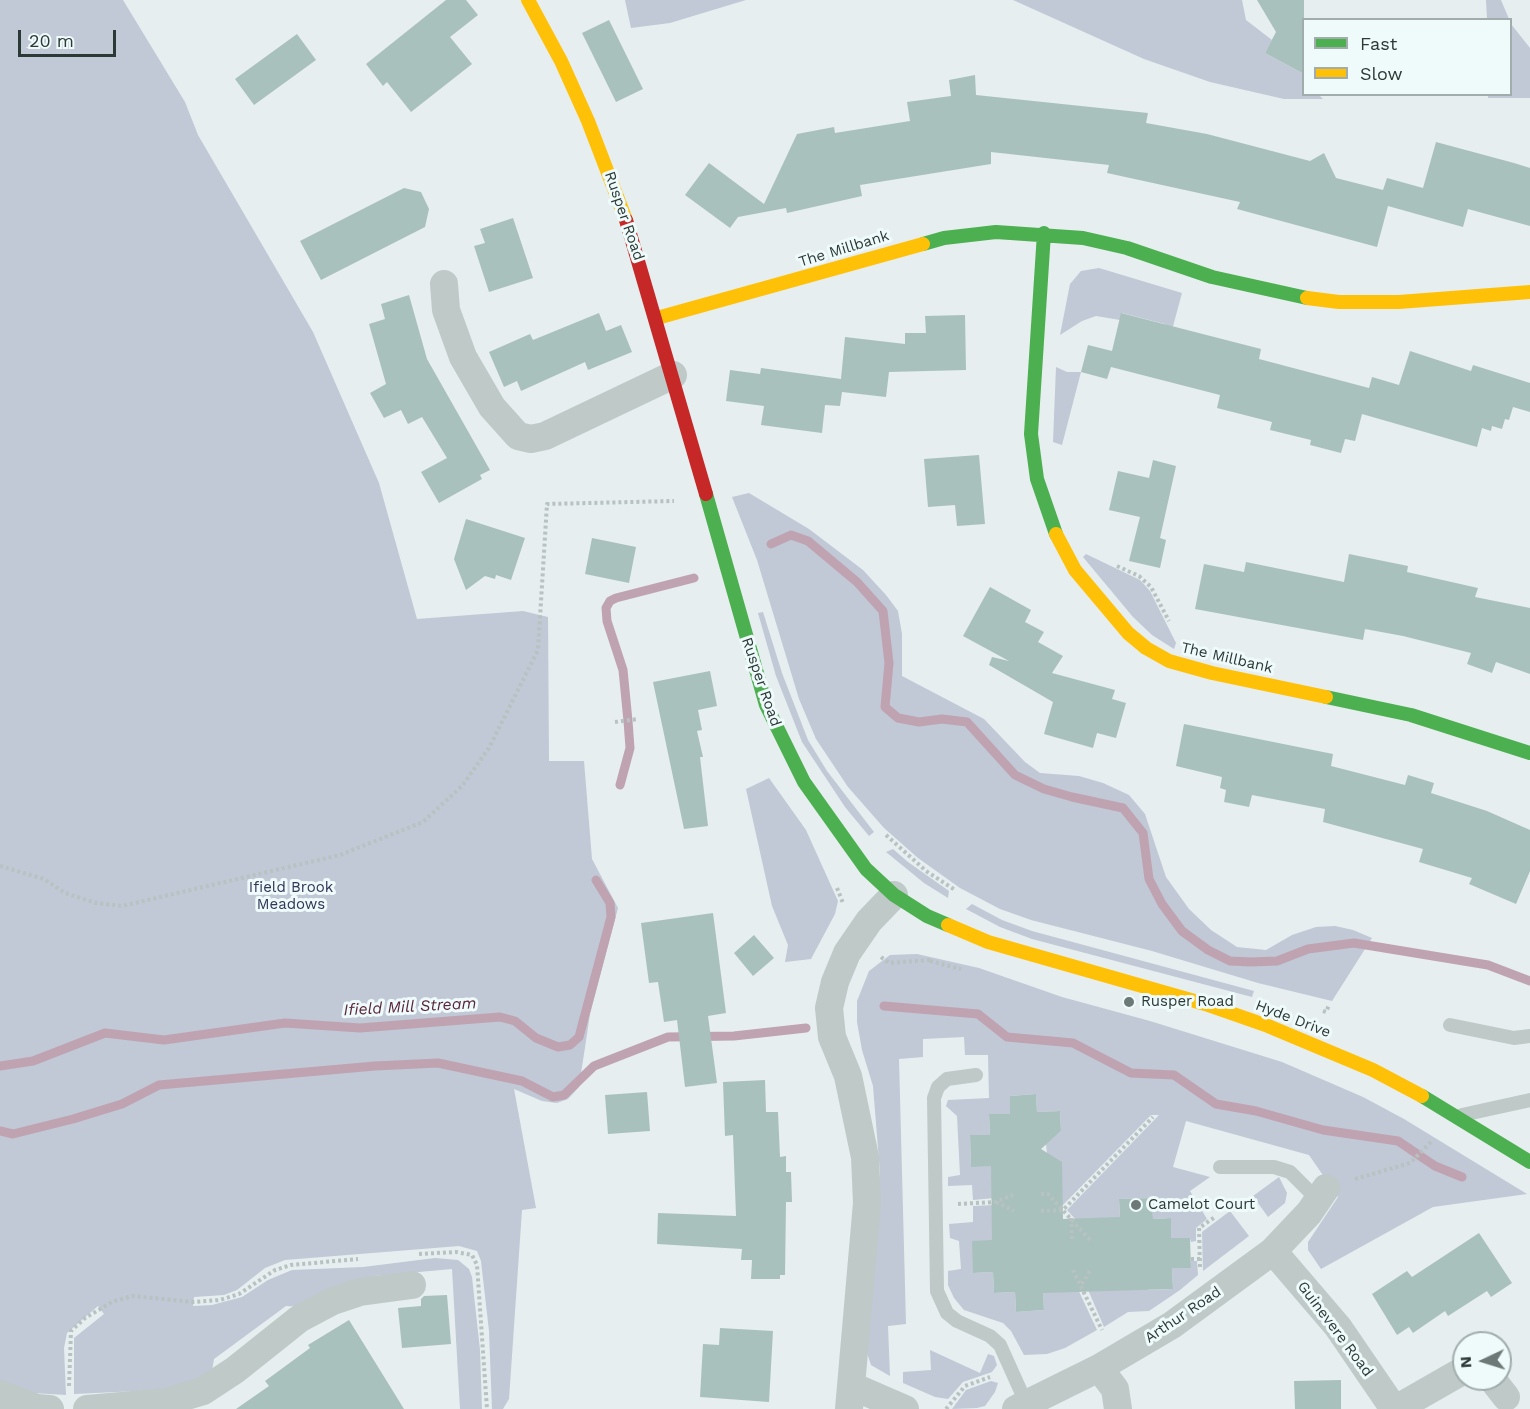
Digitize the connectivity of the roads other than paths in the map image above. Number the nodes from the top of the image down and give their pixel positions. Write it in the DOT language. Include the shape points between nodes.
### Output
graph roads {
  1 [pos="546,0"];
  2 [pos="530,2"];
  3 [pos="1044,233"];
  4 [pos="444,284"];
  5 [pos="1530,291"];
  6 [pos="657,318"];
  7 [pos="673,375"];
  8 [pos="1530,753"];
  9 [pos="894,895"];
  10 [pos="1450,1025"];
  11 [pos="1530,1036"];
  12 [pos="976,1075"];
  13 [pos="1530,1100"];
  14 [pos="1456,1116"];
  15 [pos="1530,1162"];
  16 [pos="1220,1167"];
  17 [pos="1322,1194"];
  18 [pos="1273,1251"];
  19 [pos="412,1285"];
  20 [pos="1100,1368"];
  21 [pos="1452,1377"];
  22 [pos="0,1394"];
  23 [pos="851,1398"];
  24 [pos="68,1404"];
  25 [pos="1022,1407"];
  26 [pos="904,1409"];
  27 [pos="1118,1409"];
  28 [pos="1395,1409"];
  1 -- 2 [label="lane"];
  2 -- 6 [label="street, Rusper Road" via="561,61 608,170"];
  3 -- 5 [label="street, The Millbank" via="1127,248 1212,277 1294,297 1399,302"];
  3 -- 6 [label="street, The Millbank" via="996,232 944,238"];
  3 -- 8 [label="street, The Millbank" via="1032,392 1031,434 1037,479 1053,529 1075,570 1128,633 1169,661 1411,716"];
  4 -- 7 [label="street" via="446,310 463,357 492,407 518,436 545,436"];
  6 -- 7 [label="street, Rusper Road"];
  7 -- 9 [label="street, Rusper Road" via="755,674 777,731 821,809 866,869"];
  9 -- 14 [label="street, Hyde Drive" via="927,916 988,942 1268,1026 1373,1070"];
  9 -- 23 [label="street" via="869,921 847,953 829,1008 832,1037 848,1076 865,1157 867,1203"];
  10 -- 11 [label="lane" via="1514,1038"];
  12 -- 25 [label="lane" via="947,1079 934,1098 938,1291 941,1305 957,1321 1000,1345"];
  13 -- 14 [label="lane"];
  14 -- 15 [label="street, Hyde Drive"];
  16 -- 17 [label="lane" via="1274,1167 1290,1172"];
  17 -- 18 [label="street, Arthur Road"];
  18 -- 20 [label="street, Arthur Road" via="1172,1325"];
  18 -- 28 [label="street, Guinevere Road" via="1338,1327"];
  19 -- 24 [label="street" via="333,1300 299,1319 203,1390 167,1402"];
  20 -- 25 [label="street, Arthur Road"];
  20 -- 27 [label="street" via="1115,1389"];
  21 -- 28 [label="street, Guinevere Road"];
  22 -- 24 [label="street" via="38,1408"];
  23 -- 26 [label="street"];
}
